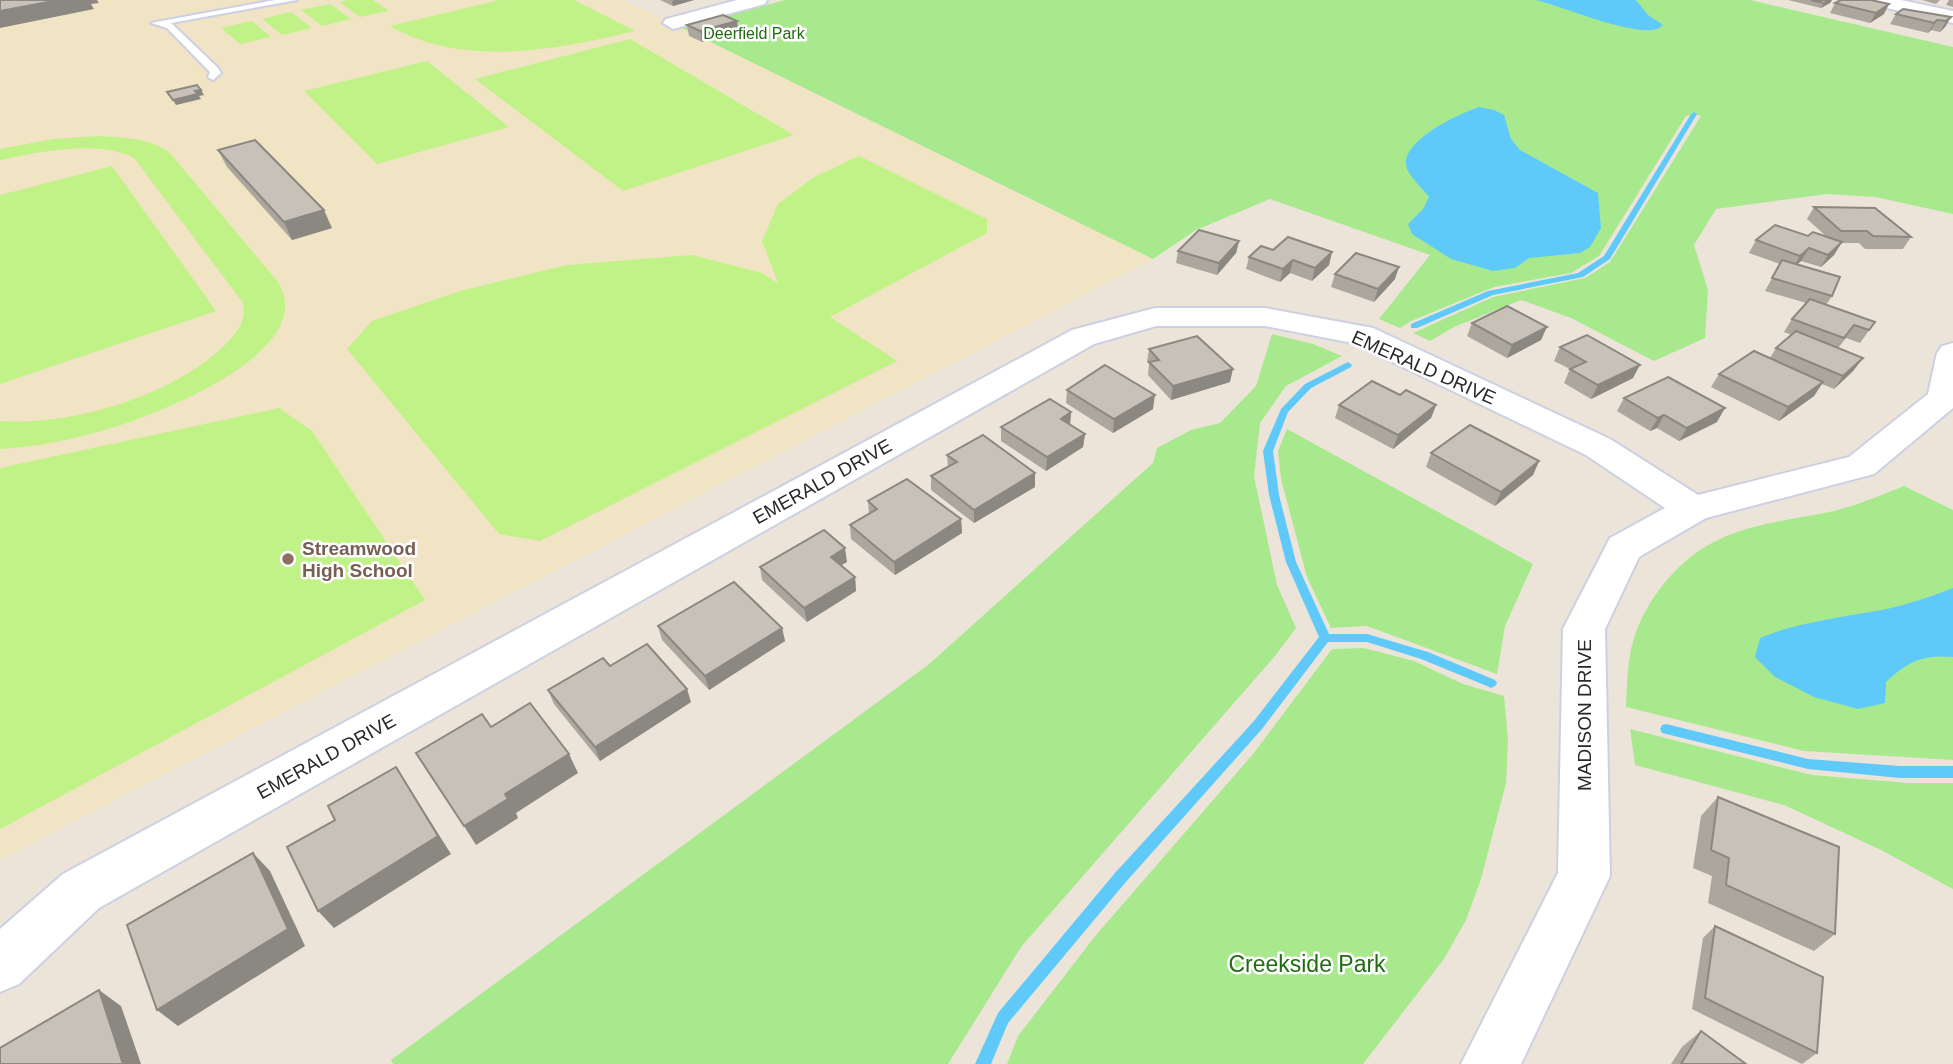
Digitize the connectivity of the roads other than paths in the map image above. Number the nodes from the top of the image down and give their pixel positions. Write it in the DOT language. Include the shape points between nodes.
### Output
graph roads {
  1 [pos="292,0"];
  2 [pos="758,0"];
  3 [pos="1877,0"];
  4 [pos="1953,17"];
  5 [pos="673,23"];
  6 [pos="213,77"];
  7 [pos="1953,353"];
  8 [pos="1693,509"];
  9 [pos="0,965"];
  10 [pos="1490,1064"];
  1 -- 6 [label="lane" via="156,23 170,26 214,69"];
  2 -- 5 [label="street"];
  3 -- 4 [label="street"];
  7 -- 8 [label="street, MADISON DRIVE" via="1944,398 1861,466"];
  8 -- 9 [label="street, EMERALD DRIVE" via="1598,447 1362,335 1265,317 1155,317 1083,337 93,884"];
  8 -- 10 [label="street, MADISON DRIVE" via="1624,548 1584,629 1584,876"];
}
